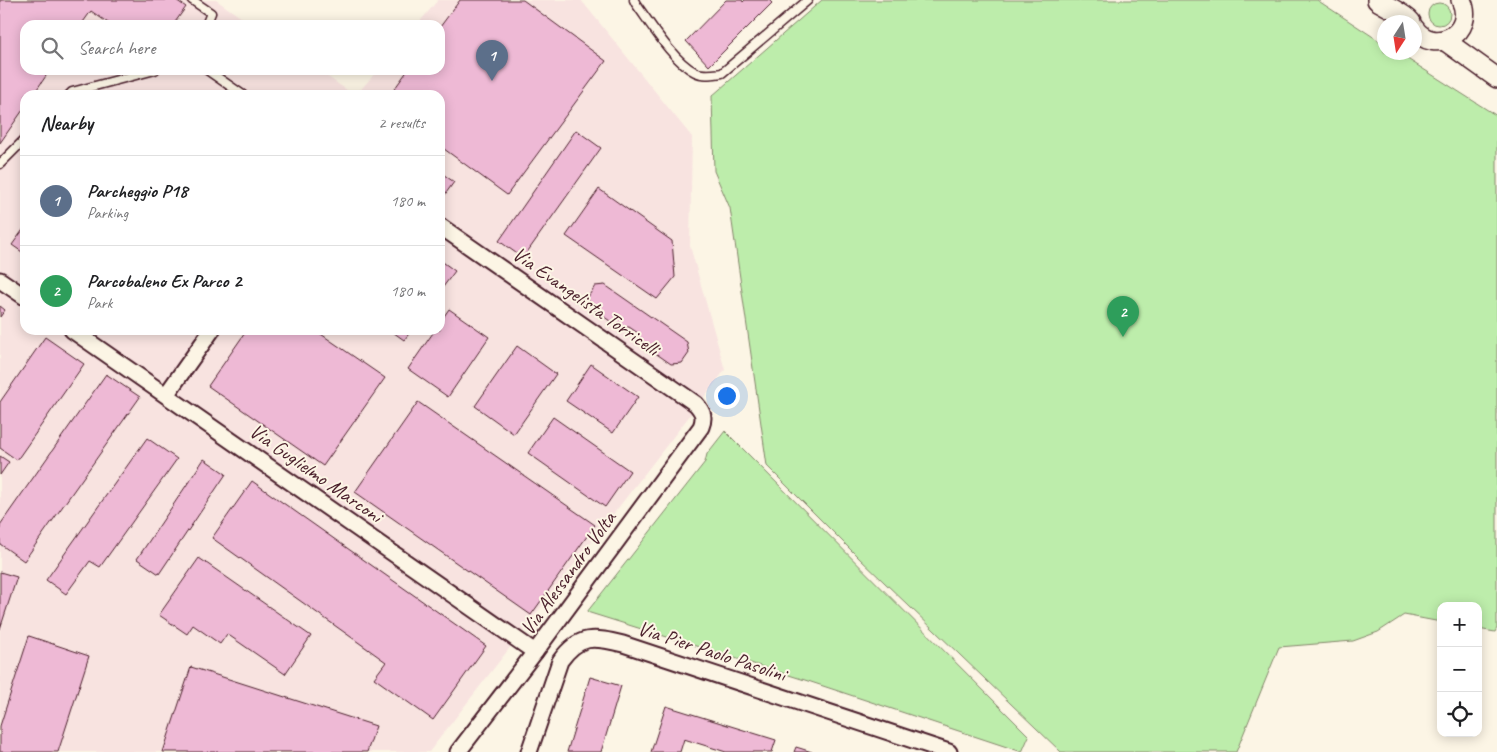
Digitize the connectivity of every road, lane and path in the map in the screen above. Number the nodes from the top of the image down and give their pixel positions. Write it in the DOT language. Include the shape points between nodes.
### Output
graph roads {
  1 [pos="192,0"];
  2 [pos="634,0"];
  3 [pos="808,0"];
  4 [pos="1377,0"];
  5 [pos="1414,0"];
  6 [pos="1461,0"];
  7 [pos="1405,15"];
  8 [pos="1411,15"];
  9 [pos="208,20"];
  10 [pos="1463,23"];
  11 [pos="1422,35"];
  12 [pos="1444,40"];
  13 [pos="1491,74"];
  14 [pos="136,75"];
  15 [pos="214,75"];
  16 [pos="80,90"];
  17 [pos="236,90"];
  18 [pos="20,144"];
  19 [pos="0,164"];
  20 [pos="445,229"];
  21 [pos="0,280"];
  22 [pos="20,294"];
  23 [pos="79,335"];
  24 [pos="208,335"];
  25 [pos="166,395"];
  26 [pos="704,414"];
  27 [pos="536,652"];
  28 [pos="458,752"];
  29 [pos="529,752"];
  30 [pos="949,752"];
  1 -- 9 [label="lane" via="211,13"];
  2 -- 3 [label="lane" via="666,46 684,64 696,72 710,75 722,73"];
  4 -- 7 [label="street"];
  5 -- 8 [label="street"];
  6 -- 10 [label="street"];
  10 -- 12 [label="street" via="1456,34"];
  10 -- 13 [label="street" via="1467,38"];
  11 -- 12 [label="street" via="1426,39"];
  12 -- 13 [label="street"];
  14 -- 16 [label="lane"];
  15 -- 17 [label="lane"];
  18 -- 19 [label="lane"];
  20 -- 26 [label="street, Via Evangelista Torricelli" via="696,404"];
  21 -- 22 [label="street"];
  23 -- 25 [label="street, Via Guglielmo Marconi"];
  24 -- 25 [label="street"];
  25 -- 27 [label="street, Via Guglielmo Marconi"];
  26 -- 27 [label="street, Via Alessandro Volta" via="701,427"];
  27 -- 28 [label="street, Via Alessandro Volta"];
  29 -- 30 [label="street, Via Pier Paolo Pasolini" via="560,661 577,642 600,638"];
}
